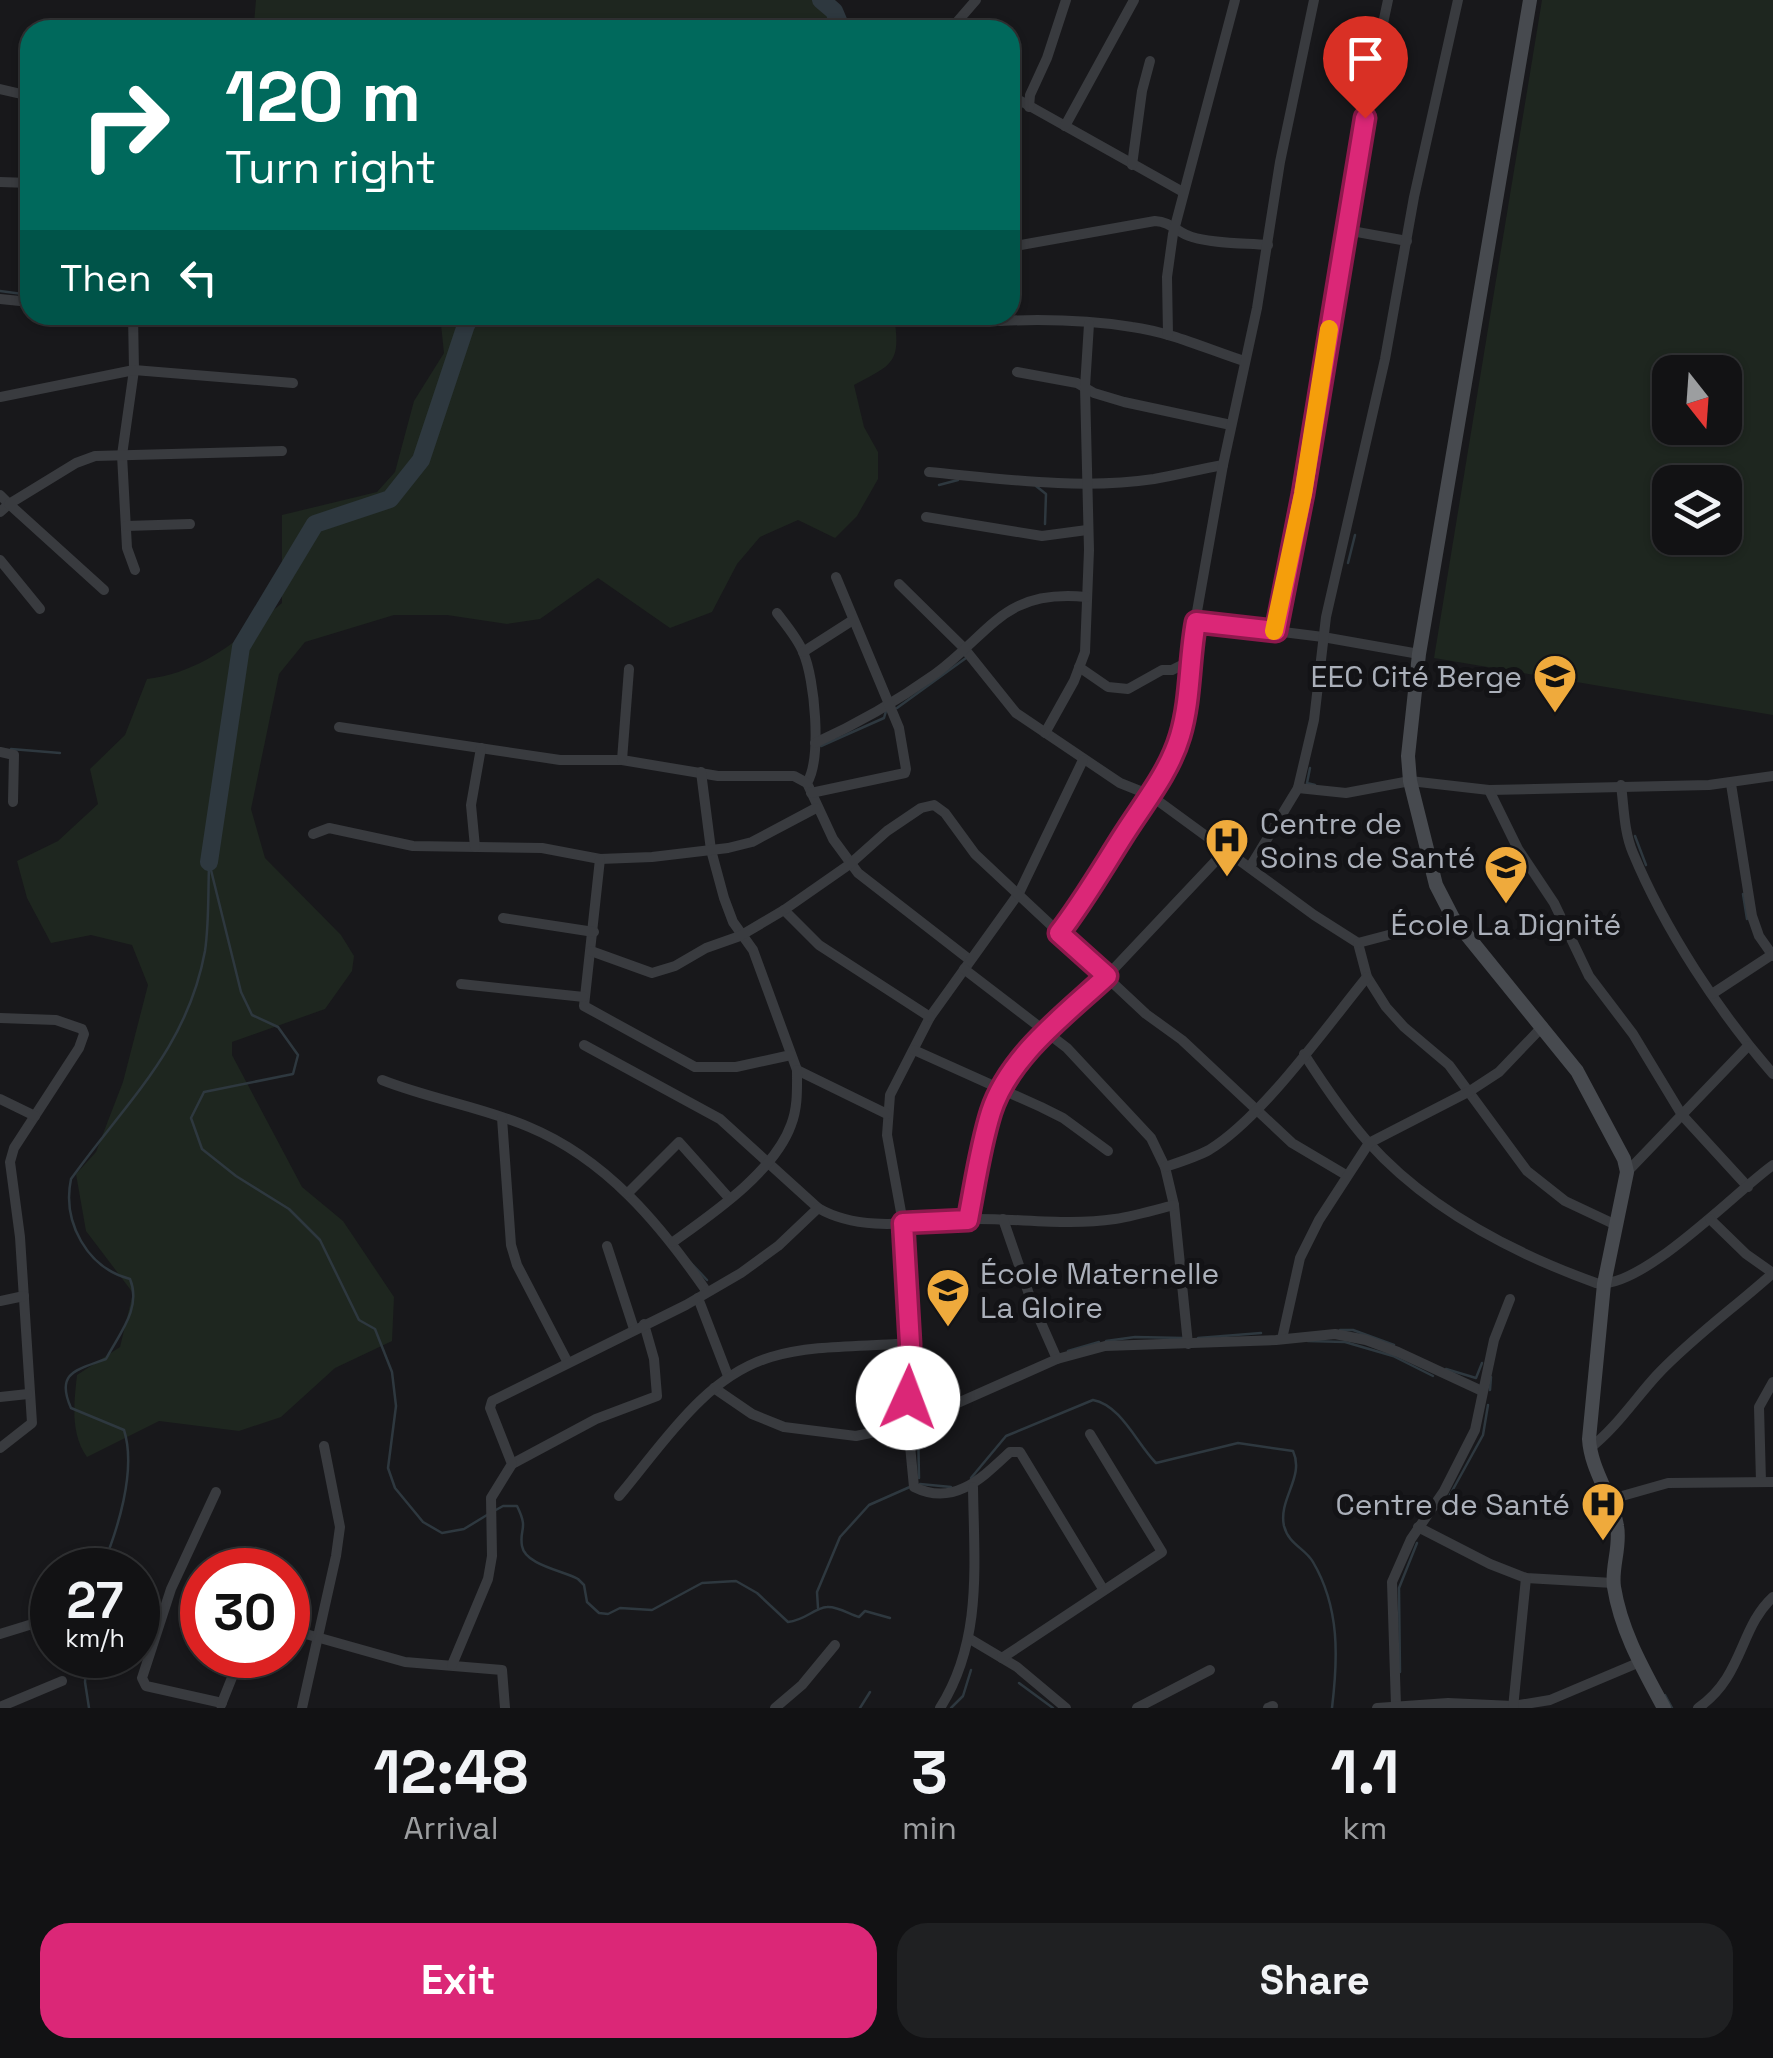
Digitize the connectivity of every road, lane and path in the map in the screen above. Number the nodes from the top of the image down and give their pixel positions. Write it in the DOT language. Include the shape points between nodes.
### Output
graph roads {
  1 [pos="976,0"];
  2 [pos="1066,0"];
  3 [pos="1134,0"];
  4 [pos="1235,0"];
  5 [pos="1314,0"];
  6 [pos="1388,0"];
  7 [pos="1458,0"];
  8 [pos="1530,0"];
  9 [pos="959,20"];
  10 [pos="1150,61"];
  11 [pos="1020,102"];
  12 [pos="1029,108"];
  13 [pos="1065,126"];
  14 [pos="1132,165"];
  15 [pos="1183,192"];
  16 [pos="1175,226"];
  17 [pos="1346,230"];
  18 [pos="1407,241"];
  19 [pos="1020,245"];
  20 [pos="1268,246"];
  21 [pos="1020,320"];
  22 [pos="1090,324"];
  23 [pos="133,325"];
  24 [pos="1168,335"];
  25 [pos="1244,361"];
  26 [pos="134,370"];
  27 [pos="1016,372"];
  28 [pos="293,383"];
  29 [pos="1085,387"];
  30 [pos="0,398"];
  31 [pos="1230,425"];
  32 [pos="282,450"];
  33 [pos="122,455"];
  34 [pos="1223,465"];
  35 [pos="929,472"];
  36 [pos="1085,481"];
  37 [pos="3,504"];
  38 [pos="926,517"];
  39 [pos="190,524"];
  40 [pos="126,526"];
  41 [pos="1087,530"];
  42 [pos="0,560"];
  43 [pos="135,570"];
  44 [pos="836,577"];
  45 [pos="900,584"];
  46 [pos="104,590"];
  47 [pos="1086,596"];
  48 [pos="40,609"];
  49 [pos="778,613"];
  50 [pos="853,620"];
  51 [pos="1196,622"];
  52 [pos="1276,631"];
  53 [pos="1323,638"];
  54 [pos="963,647"];
  55 [pos="803,652"];
  56 [pos="1419,654"];
  57 [pos="1188,662"];
  58 [pos="1079,667"];
  59 [pos="630,669"];
  60 [pos="890,707"];
  61 [pos="339,727"];
  62 [pos="1044,733"];
  63 [pos="814,743"];
  64 [pos="481,748"];
  65 [pos="0,752"];
  66 [pos="622,760"];
  67 [pos="1083,760"];
  68 [pos="701,772"];
  69 [pos="1773,776"];
  70 [pos="1410,781"];
  71 [pos="1732,784"];
  72 [pos="1622,785"];
  73 [pos="809,788"];
  74 [pos="1298,788"];
  75 [pos="1489,790"];
  76 [pos="1150,794"];
  77 [pos="13,802"];
  78 [pos="816,808"];
  79 [pos="313,834"];
  80 [pos="475,847"];
  81 [pos="711,850"];
  82 [pos="1226,850"];
  83 [pos="600,859"];
  84 [pos="850,864"];
  85 [pos="1250,867"];
  86 [pos="1019,893"];
  87 [pos="784,910"];
  88 [pos="503,918"];
  89 [pos="1453,918"];
  90 [pos="594,932"];
  91 [pos="1059,933"];
  92 [pos="740,936"];
  93 [pos="1358,943"];
  94 [pos="591,951"];
  95 [pos="1773,955"];
  96 [pos="967,964"];
  97 [pos="1107,976"];
  98 [pos="1367,977"];
  99 [pos="461,984"];
  100 [pos="1712,994"];
  101 [pos="584,997"];
  102 [pos="930,1017"];
  103 [pos="0,1018"];
  104 [pos="1543,1026"];
  105 [pos="1046,1032"];
  106 [pos="584,1045"];
  107 [pos="1748,1046"];
  108 [pos="914,1050"];
  109 [pos="1304,1054"];
  110 [pos="791,1055"];
  111 [pos="796,1070"];
  112 [pos="1773,1074"];
  113 [pos="382,1080"];
  114 [pos="1002,1087"];
  115 [pos="1470,1091"];
  116 [pos="0,1099"];
  117 [pos="1254,1110"];
  118 [pos="886,1114"];
  119 [pos="1682,1115"];
  120 [pos="36,1116"];
  121 [pos="502,1118"];
  122 [pos="1368,1143"];
  123 [pos="1108,1150"];
  124 [pos="5,1162"];
  125 [pos="767,1162"];
  126 [pos="1773,1165"];
  127 [pos="1165,1167"];
  128 [pos="1628,1172"];
  129 [pos="1346,1175"];
  130 [pos="1748,1187"];
  131 [pos="628,1193"];
  132 [pos="729,1198"];
  133 [pos="1174,1205"];
  134 [pos="818,1208"];
  135 [pos="1003,1219"];
  136 [pos="1710,1219"];
  137 [pos="968,1220"];
  138 [pos="903,1223"];
  139 [pos="1616,1225"];
  140 [pos="673,1242"];
  141 [pos="607,1246"];
  142 [pos="1773,1273"];
  143 [pos="1604,1284"];
  144 [pos="703,1295"];
  145 [pos="24,1296"];
  146 [pos="1510,1299"];
  147 [pos="0,1300"];
  148 [pos="639,1326"];
  149 [pos="1282,1339"];
  150 [pos="910,1344"];
  151 [pos="1188,1344"];
  152 [pos="1057,1359"];
  153 [pos="567,1362"];
  154 [pos="728,1376"];
  155 [pos="1773,1382"];
  156 [pos="714,1388"];
  157 [pos="1482,1391"];
  158 [pos="28,1394"];
  159 [pos="0,1397"];
  160 [pos="908,1425"];
  161 [pos="1090,1434"];
  162 [pos="324,1446"];
  163 [pos="0,1448"];
  164 [pos="1590,1449"];
  165 [pos="512,1464"];
  166 [pos="1767,1482"];
  167 [pos="973,1487"];
  168 [pos="216,1492"];
  169 [pos="620,1496"];
  170 [pos="1608,1500"];
  171 [pos="1418,1527"];
  172 [pos="1526,1578"];
  173 [pos="1613,1583"];
  174 [pos="1104,1589"];
  175 [pos="1773,1596"];
  176 [pos="30,1625"];
  177 [pos="0,1634"];
  178 [pos="310,1636"];
  179 [pos="318,1638"];
  180 [pos="970,1639"];
  181 [pos="835,1645"];
  182 [pos="1002,1658"];
  183 [pos="1640,1662"];
  184 [pos="452,1665"];
  185 [pos="1210,1670"];
  186 [pos="232,1678"];
  187 [pos="62,1681"];
  188 [pos="221,1705"];
  189 [pos="1396,1706"];
  190 [pos="0,1707"];
  191 [pos="1513,1707"];
  192 [pos="302,1708"];
  193 [pos="505,1708"];
  194 [pos="775,1708"];
  195 [pos="940,1708"];
  196 [pos="1066,1708"];
  197 [pos="1137,1708"];
  198 [pos="1377,1708"];
  199 [pos="1664,1708"];
  200 [pos="1698,1708"];
  1 -- 9 [label="street"];
  2 -- 12 [label="street"];
  3 -- 13 [label="street"];
  4 -- 15 [label="street"];
  5 -- 20 [label="street"];
  6 -- 17 [label="street"];
  7 -- 18 [label="street"];
  8 -- 56 [label="main road"];
  10 -- 14 [label="street"];
  11 -- 12 [label="street"];
  12 -- 13 [label="street"];
  13 -- 14 [label="street"];
  14 -- 15 [label="street"];
  15 -- 16 [label="street"];
  16 -- 19 [label="street" via="1154,221"];
  16 -- 20 [label="street" via="1201,239"];
  16 -- 24 [label="street"];
  17 -- 18 [label="street"];
  17 -- 52 [label="street"];
  18 -- 53 [label="street"];
  20 -- 25 [label="street"];
  21 -- 22 [label="street"];
  22 -- 24 [label="street"];
  22 -- 29 [label="street"];
  23 -- 26 [label="street"];
  24 -- 25 [label="street"];
  25 -- 31 [label="street"];
  26 -- 28 [label="street"];
  26 -- 30 [label="street"];
  26 -- 33 [label="street"];
  27 -- 29 [label="street"];
  29 -- 31 [label="street"];
  29 -- 36 [label="street"];
  31 -- 34 [label="street"];
  32 -- 33 [label="street"];
  33 -- 37 [label="street" via="76,463"];
  33 -- 40 [label="street"];
  34 -- 36 [label="street" via="1154,479"];
  34 -- 51 [label="street"];
  35 -- 36 [label="street"];
  36 -- 41 [label="street"];
  37 -- 46 [label="street"];
  38 -- 41 [label="street" via="1042,536"];
  39 -- 40 [label="street"];
  40 -- 43 [label="street"];
  41 -- 47 [label="street"];
  42 -- 48 [label="street"];
  44 -- 50 [label="street"];
  45 -- 54 [label="street"];
  47 -- 54 [label="street" via="1029,601"];
  47 -- 58 [label="street"];
  49 -- 55 [label="street"];
  50 -- 55 [label="street"];
  50 -- 60 [label="street"];
  51 -- 52 [label="street"];
  51 -- 57 [label="street"];
  52 -- 53 [label="street"];
  53 -- 56 [label="street"];
  53 -- 74 [label="street"];
  54 -- 60 [label="street"];
  54 -- 62 [label="street" via="1016,713"];
  55 -- 63 [label="street"];
  56 -- 70 [label="main road"];
  57 -- 58 [label="street" via="1128,689 1108,687"];
  57 -- 76 [label="street" via="1180,736"];
  58 -- 62 [label="street"];
  59 -- 66 [label="street"];
  60 -- 63 [label="street"];
  60 -- 73 [label="street" via="905,773"];
  61 -- 64 [label="street"];
  62 -- 67 [label="street"];
  63 -- 73 [label="street"];
  64 -- 66 [label="street" via="560,760"];
  64 -- 80 [label="street" via="471,805"];
  65 -- 77 [label="street" via="15,758"];
  66 -- 68 [label="street"];
  67 -- 76 [label="street"];
  67 -- 86 [label="street"];
  68 -- 73 [label="street" via="794,776"];
  68 -- 81 [label="street"];
  69 -- 71 [label="street"];
  70 -- 74 [label="street" via="1346,792"];
  70 -- 75 [label="street"];
  70 -- 89 [label="main road" via="1436,884"];
  71 -- 72 [label="street"];
  71 -- 95 [label="street" via="1752,916"];
  72 -- 75 [label="street"];
  72 -- 100 [label="street" via="1633,852"];
  73 -- 78 [label="street"];
  74 -- 85 [label="street"];
  75 -- 119 [label="street" via="1589,976 1634,1034"];
  76 -- 82 [label="street"];
  76 -- 91 [label="street"];
  78 -- 81 [label="street" via="759,839"];
  78 -- 84 [label="street"];
  79 -- 80 [label="street" via="329,828 414,846"];
  80 -- 83 [label="street" via="542,848"];
  81 -- 83 [label="street"];
  81 -- 92 [label="street"];
  82 -- 85 [label="street"];
  82 -- 97 [label="street"];
  83 -- 90 [label="street"];
  84 -- 86 [label="street" via="887,831 934,805 974,854"];
  84 -- 87 [label="street"];
  84 -- 96 [label="street"];
  85 -- 93 [label="street"];
  86 -- 91 [label="street"];
  86 -- 96 [label="street"];
  87 -- 92 [label="street"];
  87 -- 102 [label="street" via="819,944"];
  88 -- 90 [label="street"];
  89 -- 93 [label="street"];
  89 -- 104 [label="main road"];
  90 -- 94 [label="street"];
  91 -- 97 [label="street"];
  92 -- 94 [label="street" via="652,973"];
  92 -- 110 [label="street" via="752,950"];
  93 -- 98 [label="street"];
  94 -- 101 [label="street"];
  95 -- 100 [label="street"];
  96 -- 102 [label="street"];
  96 -- 105 [label="street"];
  97 -- 105 [label="street"];
  97 -- 117 [label="street"];
  98 -- 109 [label="street"];
  98 -- 115 [label="street" via="1404,1027"];
  99 -- 101 [label="street"];
  100 -- 107 [label="street"];
  101 -- 110 [label="street" via="586,1008 694,1067"];
  102 -- 108 [label="street"];
  103 -- 120 [label="street" via="56,1020 84,1031"];
  104 -- 115 [label="street" via="1499,1072"];
  104 -- 128 [label="main road" via="1594,1098"];
  105 -- 114 [label="street"];
  105 -- 127 [label="street" via="1151,1138"];
  106 -- 125 [label="street" via="708,1111"];
  107 -- 112 [label="street"];
  107 -- 119 [label="street"];
  108 -- 114 [label="street"];
  108 -- 118 [label="street"];
  109 -- 117 [label="street"];
  109 -- 122 [label="street"];
  110 -- 111 [label="street"];
  111 -- 118 [label="street"];
  111 -- 125 [label="street" via="792,1122"];
  113 -- 121 [label="street"];
  114 -- 123 [label="street"];
  114 -- 137 [label="street"];
  115 -- 122 [label="street"];
  115 -- 139 [label="street" via="1527,1171 1565,1200"];
  116 -- 120 [label="street"];
  117 -- 127 [label="street" via="1208,1150"];
  117 -- 129 [label="street" via="1292,1143"];
  118 -- 138 [label="street"];
  119 -- 128 [label="street"];
  119 -- 130 [label="street"];
  120 -- 124 [label="street"];
  121 -- 131 [label="street" via="568,1144"];
  121 -- 153 [label="street" via="514,1255"];
  122 -- 129 [label="street"];
  122 -- 143 [label="street" via="1427,1194 1504,1244"];
  124 -- 145 [label="street"];
  125 -- 132 [label="street"];
  125 -- 134 [label="street"];
  126 -- 130 [label="street"];
  127 -- 133 [label="street"];
  128 -- 139 [label="main road"];
  129 -- 149 [label="street" via="1300,1258"];
  130 -- 136 [label="street"];
  131 -- 132 [label="street" via="679,1142"];
  131 -- 140 [label="street"];
  132 -- 140 [label="street"];
  133 -- 135 [label="street" via="1114,1219"];
  133 -- 151 [label="street"];
  134 -- 138 [label="street" via="860,1224"];
  134 -- 144 [label="street" via="778,1246"];
  135 -- 137 [label="street"];
  135 -- 152 [label="street"];
  136 -- 142 [label="street"];
  136 -- 143 [label="street" via="1660,1256"];
  137 -- 138 [label="street"];
  138 -- 150 [label="street"];
  139 -- 143 [label="main road"];
  140 -- 144 [label="street"];
  141 -- 148 [label="street"];
  142 -- 164 [label="street" via="1699,1333"];
  143 -- 164 [label="main road"];
  144 -- 148 [label="street"];
  144 -- 154 [label="street"];
  145 -- 147 [label="street"];
  145 -- 158 [label="street"];
  146 -- 157 [label="street"];
  148 -- 153 [label="street"];
  148 -- 165 [label="street" via="654,1359 657,1396 596,1419"];
  149 -- 151 [label="street"];
  149 -- 157 [label="street" via="1335,1334 1366,1340"];
  150 -- 154 [label="street" via="793,1352"];
  150 -- 160 [label="street"];
  151 -- 152 [label="street" via="1105,1346"];
  152 -- 160 [label="street"];
  153 -- 165 [label="street" via="490,1404"];
  154 -- 156 [label="street"];
  155 -- 166 [label="street" via="1759,1407"];
  156 -- 160 [label="street" via="784,1427 856,1436"];
  156 -- 169 [label="street"];
  157 -- 171 [label="street" via="1476,1430"];
  158 -- 159 [label="street"];
  158 -- 163 [label="street" via="31,1426"];
  160 -- 167 [label="street" via="914,1487 948,1494"];
  161 -- 174 [label="street" via="1162,1552"];
  162 -- 179 [label="street" via="340,1528"];
  164 -- 170 [label="main road"];
  165 -- 184 [label="street" via="491,1501 488,1580"];
  166 -- 170 [label="street" via="1668,1483"];
  167 -- 174 [label="street" via="1010,1452 1020,1452"];
  167 -- 180 [label="street"];
  168 -- 188 [label="street" via="170,1589 142,1678 146,1686"];
  170 -- 173 [label="main road" via="1617,1525"];
  171 -- 172 [label="street"];
  171 -- 189 [label="street" via="1392,1582"];
  172 -- 173 [label="street"];
  172 -- 191 [label="street"];
  173 -- 183 [label="main road"];
  174 -- 182 [label="street"];
  175 -- 200 [label="street" via="1754,1620 1737,1665"];
  176 -- 177 [label="street"];
  178 -- 179 [label="street"];
  179 -- 184 [label="street" via="405,1662"];
  179 -- 192 [label="street"];
  180 -- 182 [label="street"];
  180 -- 195 [label="street" via="957,1682"];
  181 -- 194 [label="street"];
  182 -- 196 [label="street"];
  183 -- 191 [label="street" via="1550,1700"];
  183 -- 199 [label="main road"];
  184 -- 193 [label="street" via="502,1670"];
  185 -- 197 [label="street"];
  186 -- 188 [label="street"];
  187 -- 190 [label="street"];
  189 -- 191 [label="street"];
  189 -- 198 [label="street"];
}
